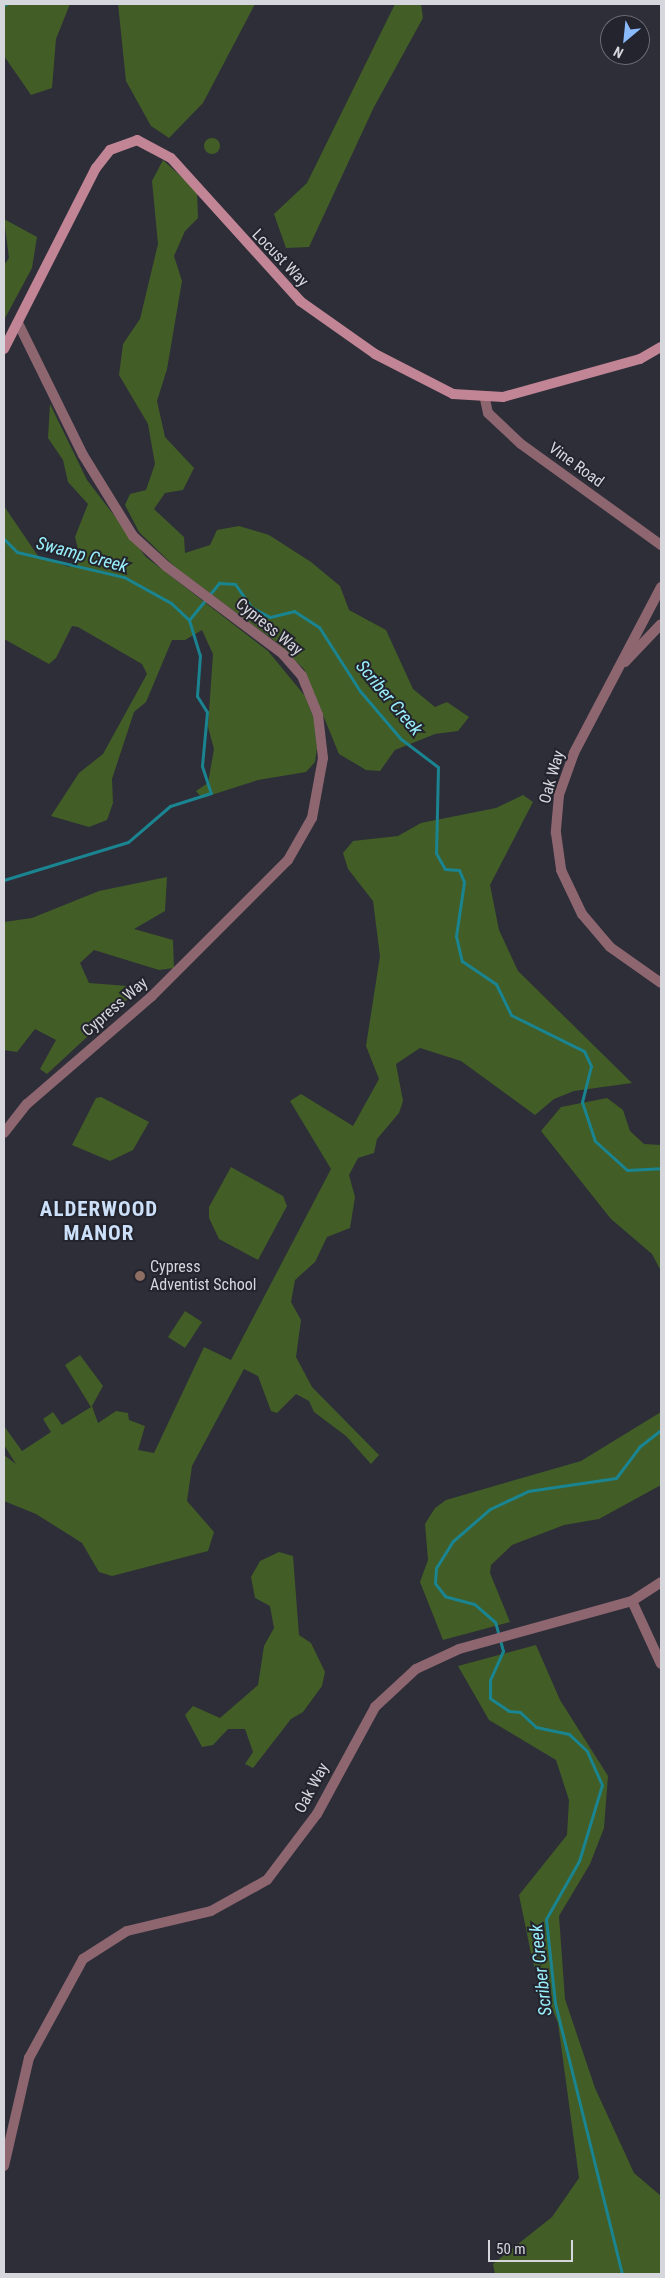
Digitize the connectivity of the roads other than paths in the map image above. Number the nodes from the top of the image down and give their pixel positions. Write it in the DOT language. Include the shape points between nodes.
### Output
graph roads {
  1 [pos="18,323"];
  2 [pos="661,347"];
  3 [pos="4,349"];
  4 [pos="484,399"];
  5 [pos="661,545"];
  6 [pos="661,587"];
  7 [pos="661,624"];
  8 [pos="619,668"];
  9 [pos="661,983"];
  10 [pos="4,1133"];
  11 [pos="661,1582"];
  12 [pos="632,1601"];
  13 [pos="661,1664"];
  14 [pos="4,2166"];
  1 -- 3 [label="main road, Locust Way"];
  1 -- 4 [label="main road, Locust Way" via="96,168 110,150 137,140 171,158 266,268 322,319 424,381 453,394"];
  1 -- 10 [label="street, Cypress Way" via="121,520 144,547 180,577 284,654 312,694 323,758 312,818 271,880 151,998 27,1104"];
  2 -- 4 [label="main road, Locust Way" via="640,359"];
  4 -- 5 [label="street, Vine Road" via="488,413 521,444"];
  6 -- 8 [label="street, Oak Way"];
  7 -- 8 [label="street, Oak Way"];
  8 -- 9 [label="street, Oak Way" via="565,774 556,816 558,854 567,886 594,930"];
  11 -- 12 [label="street, Oak Way"];
  12 -- 13 [label="street"];
  12 -- 14 [label="street, Oak Way" via="430,1661 384,1696 361,1726 317,1814 267,1880 211,1912 128,1931 83,1959 29,2058"];
}
